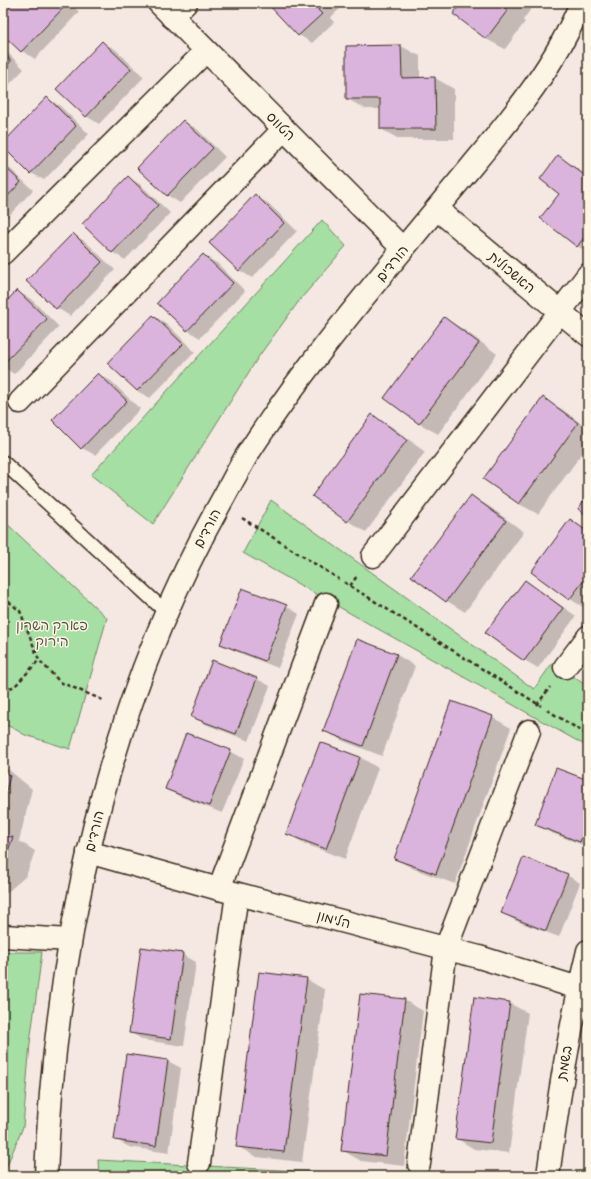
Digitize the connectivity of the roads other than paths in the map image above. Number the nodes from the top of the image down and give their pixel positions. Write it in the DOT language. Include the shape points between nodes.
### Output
graph roads {
  1 [pos="581,3"];
  2 [pos="588,7"];
  3 [pos="173,8"];
  4 [pos="571,27"];
  5 [pos="206,51"];
  6 [pos="284,129"];
  7 [pos="437,209"];
  8 [pos="403,249"];
  9 [pos="3,253"];
  10 [pos="588,275"];
  11 [pos="560,312"];
  12 [pos="588,335"];
  13 [pos="20,402"];
  14 [pos="3,462"];
  15 [pos="373,556"];
  16 [pos="326,604"];
  17 [pos="166,612"];
  18 [pos="588,637"];
  19 [pos="565,667"];
  20 [pos="529,731"];
  21 [pos="88,852"];
  22 [pos="228,891"];
  23 [pos="3,936"];
  24 [pos="70,940"];
  25 [pos="446,948"];
  26 [pos="588,951"];
  27 [pos="583,989"];
  28 [pos="49,1124"];
  29 [pos="199,1163"];
  30 [pos="419,1164"];
  31 [pos="33,1176"];
  32 [pos="46,1176"];
  33 [pos="548,1176"];
  1 -- 4 [label="street, הורדים"];
  2 -- 4 [label="street, הורדים"];
  3 -- 5 [label="street, הטווס"];
  4 -- 7 [label="street, הורדים" via="521,107"];
  5 -- 6 [label="street, הטווס"];
  5 -- 9 [label="street"];
  6 -- 8 [label="street, הטווס"];
  6 -- 13 [label="street"];
  7 -- 8 [label="street, הורדים"];
  7 -- 11 [label="street, האשכולית"];
  8 -- 17 [label="street, הורדים" via="291,390 246,457 205,529"];
  10 -- 11 [label="street"];
  11 -- 12 [label="street, האשכולית"];
  11 -- 15 [label="street"];
  14 -- 17 [label="lane"];
  16 -- 22 [label="street"];
  17 -- 21 [label="street, הורדים" via="110,766"];
  18 -- 19 [label="street"];
  20 -- 25 [label="street"];
  21 -- 22 [label="street, הלימון"];
  21 -- 24 [label="street, הורדים"];
  22 -- 25 [label="street, הלימון"];
  22 -- 29 [label="street"];
  23 -- 24 [label="street"];
  24 -- 28 [label="street, הורדים" via="57,1031"];
  25 -- 27 [label="street, הלימון"];
  25 -- 30 [label="street"];
  26 -- 27 [label="street, בשמת"];
  27 -- 33 [label="street, בשמת" via="562,1072"];
  28 -- 31 [label="street, הורדים"];
  28 -- 32 [label="street, הורדים"];
}
